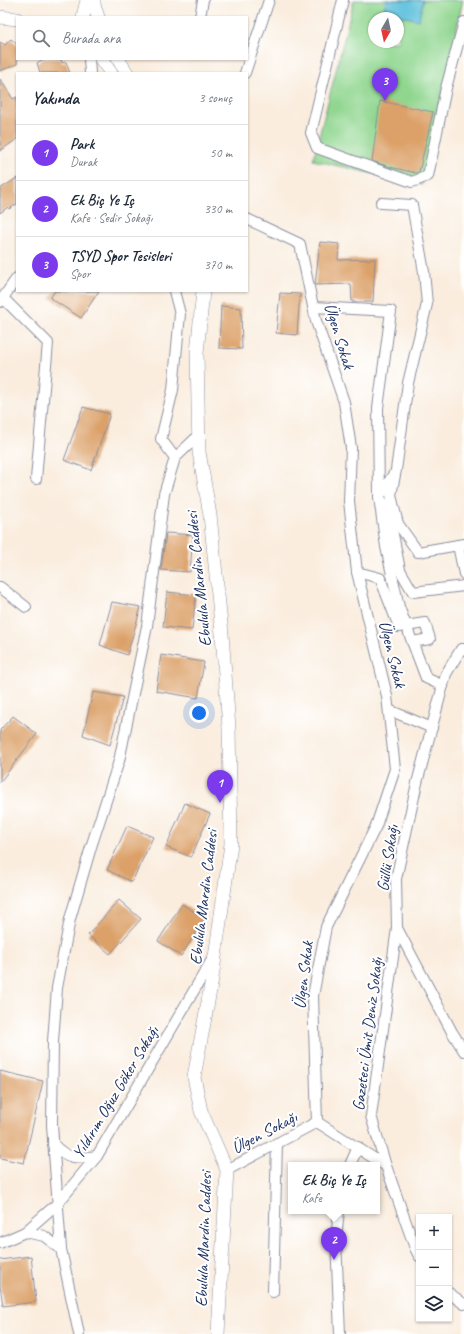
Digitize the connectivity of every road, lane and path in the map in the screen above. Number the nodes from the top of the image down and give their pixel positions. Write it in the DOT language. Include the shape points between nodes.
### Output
graph roads {
  1 [pos="87,0"];
  2 [pos="94,0"];
  3 [pos="203,0"];
  4 [pos="269,0"];
  5 [pos="343,0"];
  6 [pos="83,16"];
  7 [pos="98,16"];
  8 [pos="200,16"];
  9 [pos="0,17"];
  10 [pos="16,19"];
  11 [pos="464,22"];
  12 [pos="250,51"];
  13 [pos="89,60"];
  14 [pos="119,60"];
  15 [pos="248,60"];
  16 [pos="90,72"];
  17 [pos="126,72"];
  18 [pos="245,72"];
  19 [pos="381,203"];
  20 [pos="248,217"];
  21 [pos="16,279"];
  22 [pos="174,292"];
  23 [pos="203,292"];
  24 [pos="1,300"];
  25 [pos="313,307"];
  26 [pos="198,436"];
  27 [pos="175,458"];
  28 [pos="396,470"];
  29 [pos="36,479"];
  30 [pos="379,497"];
  31 [pos="388,510"];
  32 [pos="398,524"];
  33 [pos="461,545"];
  34 [pos="357,572"];
  35 [pos="464,574"];
  36 [pos="464,586"];
  37 [pos="0,587"];
  38 [pos="26,607"];
  39 [pos="406,626"];
  40 [pos="412,642"];
  41 [pos="464,648"];
  42 [pos="443,686"];
  43 [pos="389,710"];
  44 [pos="432,728"];
  45 [pos="397,928"];
  46 [pos="215,955"];
  47 [pos="464,1051"];
  48 [pos="317,1122"];
  49 [pos="277,1143"];
  50 [pos="53,1144"];
  51 [pos="358,1147"];
  52 [pos="97,1156"];
  53 [pos="351,1162"];
  54 [pos="386,1166"];
  55 [pos="227,1170"];
  56 [pos="58,1203"];
  57 [pos="339,1214"];
  58 [pos="25,1232"];
  59 [pos="0,1243"];
  60 [pos="61,1249"];
  61 [pos="416,1250"];
  62 [pos="273,1292"];
  63 [pos="452,1295"];
  64 [pos="464,1304"];
  65 [pos="79,1334"];
  66 [pos="218,1334"];
  67 [pos="340,1334"];
  1 -- 6 [label="street"];
  2 -- 7 [label="street"];
  3 -- 8 [label="street"];
  4 -- 12 [label="street"];
  5 -- 11 [label="street" via="311,133 316,148 412,182 428,176 446,88"];
  9 -- 10 [label="street"];
  13 -- 16 [label="street"];
  14 -- 17 [label="street"];
  15 -- 18 [label="street"];
  19 -- 28 [label="street" via="412,206 427,304 408,383"];
  20 -- 25 [label="street, Ülgen Sokak" via="300,244"];
  21 -- 24 [label="street"];
  22 -- 27 [label="street" via="180,314 173,390 161,439"];
  23 -- 26 [label="street, Ebulula Mardin Caddesi" via="197,353"];
  24 -- 29 [label="street" via="48,343"];
  25 -- 30 [label="street" via="391,311 378,408"];
  25 -- 34 [label="street, Ülgen Sokak" via="344,402 351,448 349,501"];
  26 -- 27 [label="street"];
  26 -- 46 [label="street, Ebulula Mardin Caddesi" via="210,515 229,728 231,844"];
  27 -- 50 [label="street" via="164,494 147,626 119,761 90,847 70,919 57,988 53,1041"];
  28 -- 30 [label="street"];
  28 -- 32 [label="street" via="391,495"];
  30 -- 31 [label="street"];
  30 -- 39 [label="street" via="386,547 399,607"];
  31 -- 32 [label="street"];
  31 -- 36 [label="street" via="400,570 413,592"];
  32 -- 33 [label="street" via="418,552"];
  33 -- 35 [label="street"];
  34 -- 39 [label="street" via="380,578 399,627"];
  34 -- 43 [label="street, Ülgen Sokak"];
  37 -- 38 [label="street"];
  39 -- 40 [label="street"];
  39 -- 40 [label="street" via="425,623 430,639"];
  40 -- 42 [label="street" via="426,678"];
  41 -- 42 [label="street, Güllü Sokağı" via="446,674"];
  42 -- 44 [label="street, Güllü Sokağı"];
  43 -- 44 [label="street"];
  43 -- 48 [label="street, Ülgen Sokak" via="395,769 376,826 326,927 313,996"];
  44 -- 45 [label="street, Güllü Sokağı" via="396,879"];
  45 -- 47 [label="street, Güllü Sokağı"];
  45 -- 54 [label="street, Gazeteci Ümit Deniz Sokağı" via="371,1116"];
  46 -- 52 [label="street, Yıldırım Oğuz Göker Sokağı"];
  46 -- 55 [label="street, Ebulula Mardin Caddesi" via="194,1077 201,1111"];
  48 -- 49 [label="street, Ülgen Sokağı"];
  48 -- 51 [label="street"];
  49 -- 55 [label="street, Ülgen Sokağı"];
  49 -- 62 [label="street"];
  50 -- 52 [label="street" via="74,1158"];
  50 -- 56 [label="street"];
  51 -- 53 [label="street"];
  51 -- 54 [label="street"];
  52 -- 56 [label="street, Yıldırım Oğuz Göker Sokağı"];
  54 -- 61 [label="street, Gazeteci Ümit Deniz Sokağı"];
  55 -- 66 [label="street, Ebulula Mardin Caddesi"];
  56 -- 58 [label="street, Yıldırım Oğuz Göker Sokağı"];
  56 -- 60 [label="street"];
  57 -- 67 [label="street" via="336,1239"];
  58 -- 59 [label="street, Yıldırım Oğuz Göker Sokağı"];
  58 -- 60 [label="street" via="44,1236"];
  60 -- 65 [label="street"];
  63 -- 64 [label="street"];
}
